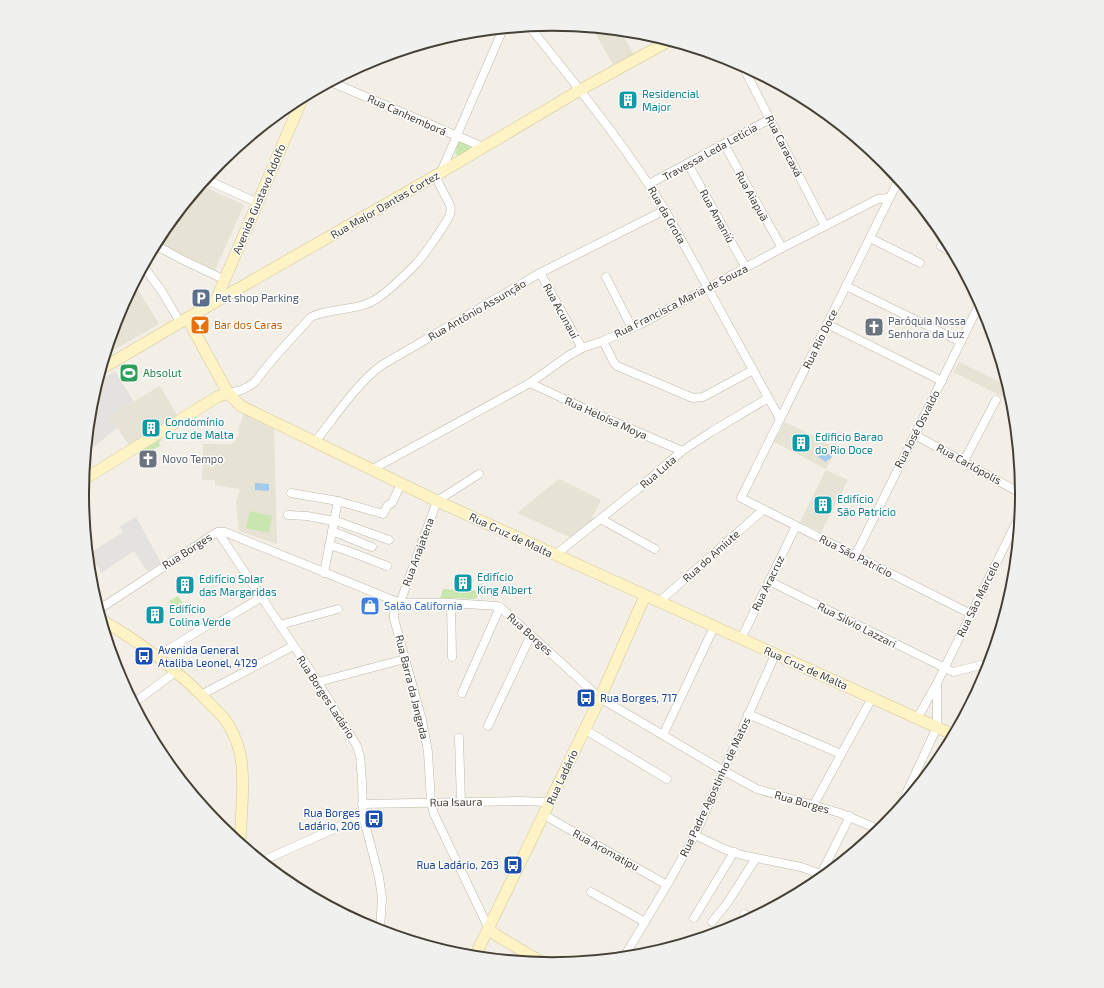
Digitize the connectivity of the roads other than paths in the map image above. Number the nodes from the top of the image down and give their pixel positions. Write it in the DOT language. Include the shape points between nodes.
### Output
graph roads {
  1 [pos="533,32"];
  2 [pos="501,34"];
  3 [pos="662,45"];
  4 [pos="747,74"];
  5 [pos="337,84"];
  6 [pos="580,90"];
  7 [pos="299,107"];
  8 [pos="770,119"];
  9 [pos="457,136"];
  10 [pos="724,144"];
  11 [pos="483,148"];
  12 [pos="688,164"];
  13 [pos="438,174"];
  14 [pos="211,182"];
  15 [pos="649,184"];
  16 [pos="896,185"];
  17 [pos="889,198"];
  18 [pos="258,203"];
  19 [pos="665,210"];
  20 [pos="825,226"];
  21 [pos="870,238"];
  22 [pos="941,246"];
  23 [pos="944,247"];
  24 [pos="160,248"];
  25 [pos="782,248"];
  26 [pos="920,263"];
  27 [pos="746,268"];
  28 [pos="147,271"];
  29 [pos="540,273"];
  30 [pos="606,277"];
  31 [pos="225,280"];
  32 [pos="846,286"];
  33 [pos="709,289"];
  34 [pos="215,302"];
  35 [pos="977,310"];
  36 [pos="184,320"];
  37 [pos="827,324"];
  38 [pos="632,328"];
  39 [pos="603,342"];
  40 [pos="961,342"];
  41 [pos="582,348"];
  42 [pos="108,365"];
  43 [pos="753,370"];
  44 [pos="942,381"];
  45 [pos="530,383"];
  46 [pos="228,393"];
  47 [pos="768,398"];
  48 [pos="996,400"];
  49 [pos="780,419"];
  50 [pos="915,435"];
  51 [pos="315,442"];
  52 [pos="682,451"];
  53 [pos="964,461"];
  54 [pos="371,470"];
  55 [pos="479,474"];
  56 [pos="90,476"];
  57 [pos="401,484"];
  58 [pos="1015,490"];
  59 [pos="291,493"];
  60 [pos="741,498"];
  61 [pos="338,500"];
  62 [pos="437,501"];
  63 [pos="763,510"];
  64 [pos="288,515"];
  65 [pos="601,519"];
  66 [pos="334,521"];
  67 [pos="796,526"];
  68 [pos="1014,528"];
  69 [pos="332,531"];
  70 [pos="218,532"];
  71 [pos="389,540"];
  72 [pos="329,546"];
  73 [pos="372,547"];
  74 [pos="655,548"];
  75 [pos="555,555"];
  76 [pos="854,556"];
  77 [pos="387,566"];
  78 [pos="324,573"];
  79 [pos="769,581"];
  80 [pos="645,596"];
  81 [pos="262,597"];
  82 [pos="397,602"];
  83 [pos="660,602"];
  84 [pos="451,603"];
  85 [pos="103,605"];
  86 [pos="500,607"];
  87 [pos="338,609"];
  88 [pos="971,614"];
  89 [pos="108,625"];
  90 [pos="280,625"];
  91 [pos="714,627"];
  92 [pos="531,635"];
  93 [pos="741,639"];
  94 [pos="293,646"];
  95 [pos="775,655"];
  96 [pos="156,657"];
  97 [pos="452,657"];
  98 [pos="405,659"];
  99 [pos="982,666"];
  100 [pos="944,668"];
  101 [pos="175,672"];
  102 [pos="318,682"];
  103 [pos="937,683"];
  104 [pos="462,693"];
  105 [pos="201,694"];
  106 [pos="600,698"];
  107 [pos="872,698"];
  108 [pos="138,700"];
  109 [pos="748,714"];
  110 [pos="917,719"];
  111 [pos="488,726"];
  112 [pos="937,727"];
  113 [pos="584,729"];
  114 [pos="949,733"];
  115 [pos="663,735"];
  116 [pos="459,738"];
  117 [pos="841,754"];
  118 [pos="724,771"];
  119 [pos="667,779"];
  120 [pos="908,789"];
  121 [pos="461,802"];
  122 [pos="551,802"];
  123 [pos="431,803"];
  124 [pos="362,804"];
  125 [pos="814,804"];
  126 [pos="544,815"];
  127 [pos="363,816"];
  128 [pos="850,816"];
  129 [pos="873,827"];
  130 [pos="695,835"];
  131 [pos="240,836"];
  132 [pos="734,852"];
  133 [pos="756,858"];
  134 [pos="267,859"];
  135 [pos="824,868"];
  136 [pos="817,873"];
  137 [pos="668,885"];
  138 [pos="591,892"];
  139 [pos="694,918"];
  140 [pos="645,922"];
  141 [pos="712,922"];
  142 [pos="380,924"];
  143 [pos="489,929"];
  144 [pos="628,950"];
  145 [pos="478,951"];
  146 [pos="532,956"];
  1 -- 6 [label="street, Rua da Grota"];
  2 -- 9 [label="street"];
  3 -- 6 [label="street, Rua Major Dantas Cortez"];
  4 -- 8 [label="street, Rua Caracaxá"];
  5 -- 9 [label="street, Rua Canhemborá"];
  6 -- 11 [label="street, Rua Major Dantas Cortez"];
  6 -- 15 [label="street, Rua da Grota"];
  7 -- 18 [label="street, Avenida Gustavo Adolfo"];
  8 -- 10 [label="street, Travessa Leda Letícia"];
  8 -- 20 [label="street, Rua Caracaxá"];
  9 -- 11 [label="street, Rua Canhemborá"];
  9 -- 13 [label="street"];
  10 -- 12 [label="street, Travessa Leda Letícia"];
  10 -- 25 [label="street, Rua Aiapuã"];
  11 -- 13 [label="street, Rua Major Dantas Cortez"];
  12 -- 15 [label="street, Travessa Leda Letícia"];
  12 -- 27 [label="street, Rua Amaniú"];
  13 -- 34 [label="street, Rua Major Dantas Cortez"];
  13 -- 46 [label="street" via="450,205 450,215 416,264 372,302 311,317 254,383 242,390"];
  14 -- 18 [label="street"];
  15 -- 19 [label="street, Rua da Grota"];
  16 -- 17 [label="street, Rua Rio Doce"];
  17 -- 20 [label="street, Rua Francisca Maria de Souza" via="878,199"];
  17 -- 21 [label="street, Rua Rio Doce"];
  18 -- 31 [label="street, Avenida Gustavo Adolfo"];
  19 -- 29 [label="street, Rua Antônio Assunção"];
  19 -- 33 [label="street, Rua da Grota"];
  20 -- 25 [label="street, Rua Francisca Maria de Souza"];
  21 -- 26 [label="street"];
  21 -- 32 [label="street, Rua Rio Doce"];
  22 -- 23 [label="street"];
  24 -- 31 [label="street"];
  25 -- 27 [label="street, Rua Francisca Maria de Souza"];
  27 -- 33 [label="street, Rua Francisca Maria de Souza"];
  28 -- 36 [label="street"];
  29 -- 41 [label="street, Rua Acunauí"];
  29 -- 51 [label="street, Rua Antônio Assunção" via="382,364 364,381"];
  30 -- 38 [label="street"];
  31 -- 34 [label="street, Avenida Gustavo Adolfo"];
  32 -- 37 [label="street, Rua Rio Doce"];
  32 -- 40 [label="street"];
  33 -- 38 [label="street, Rua Francisca Maria de Souza"];
  33 -- 43 [label="street, Rua da Grota"];
  34 -- 36 [label="street, Rua Major Dantas Cortez"];
  35 -- 40 [label="street, Rua José Osvaldo"];
  36 -- 42 [label="street, Rua Major Dantas Cortez"];
  36 -- 46 [label="street, Rua Cruz de Malta"];
  37 -- 44 [label="street"];
  37 -- 49 [label="street, Rua Rio Doce"];
  38 -- 39 [label="street, Rua Francisca Maria de Souza"];
  39 -- 41 [label="street, Rua Francisca Maria de Souza"];
  39 -- 43 [label="street" via="617,366 693,398 703,398"];
  40 -- 44 [label="street, Rua José Osvaldo"];
  41 -- 45 [label="street, Rua Francisca Maria de Souza"];
  43 -- 47 [label="street, Rua da Grota"];
  44 -- 50 [label="street, Rua José Osvaldo"];
  45 -- 52 [label="street, Rua Heloísa Moya"];
  45 -- 54 [label="street, Rua Francisca Maria de Souza"];
  46 -- 51 [label="street, Rua Cruz de Malta" via="241,406"];
  46 -- 56 [label="street" via="210,401"];
  47 -- 49 [label="street, Rua da Grota"];
  47 -- 52 [label="street, Rua Luta"];
  48 -- 53 [label="street"];
  49 -- 60 [label="street, Rua Rio Doce"];
  50 -- 53 [label="street, Rua Carlópolis"];
  50 -- 76 [label="street, Rua José Osvaldo"];
  51 -- 54 [label="street, Rua Cruz de Malta"];
  52 -- 65 [label="street, Rua Luta"];
  53 -- 58 [label="street, Rua Carlópolis"];
  54 -- 57 [label="street, Rua Cruz de Malta"];
  55 -- 62 [label="street"];
  57 -- 61 [label="street" via="392,503 383,514"];
  57 -- 62 [label="street, Rua Cruz de Malta"];
  59 -- 61 [label="street"];
  60 -- 63 [label="street, Rua São Patrício"];
  61 -- 66 [label="street"];
  62 -- 75 [label="street, Rua Cruz de Malta"];
  62 -- 82 [label="street, Rua Anajatena"];
  63 -- 67 [label="street, Rua São Patrício"];
  63 -- 83 [label="street, Rua do Amiute"];
  64 -- 66 [label="street"];
  65 -- 74 [label="street"];
  65 -- 75 [label="street, Rua Luta"];
  66 -- 69 [label="street"];
  66 -- 71 [label="street"];
  67 -- 76 [label="street, Rua São Patrício"];
  67 -- 79 [label="street, Rua Aracruz"];
  68 -- 88 [label="street, Rua São Marcelo"];
  69 -- 72 [label="street"];
  69 -- 73 [label="street"];
  70 -- 78 [label="street, Rua Borges" via="225,532"];
  70 -- 81 [label="street, Rua Borges Ladário"];
  70 -- 85 [label="street, Rua Borges"];
  72 -- 77 [label="street"];
  72 -- 78 [label="street"];
  75 -- 80 [label="street, Rua Cruz de Malta"];
  76 -- 88 [label="street, Rua São Patrício"];
  78 -- 82 [label="street, Rua Borges"];
  79 -- 93 [label="street, Rua Aracruz"];
  79 -- 100 [label="street, Rua Silvio Lazzari"];
  80 -- 83 [label="street, Rua Cruz de Malta"];
  80 -- 106 [label="street, Rua Ladário"];
  81 -- 90 [label="street, Rua Borges Ladário"];
  81 -- 96 [label="street" via="220,622 211,622"];
  82 -- 84 [label="street, Rua Borges"];
  82 -- 98 [label="street, Rua Barra da Jangada" via="394,619"];
  83 -- 91 [label="street, Rua Cruz de Malta"];
  84 -- 86 [label="street, Rua Borges"];
  84 -- 97 [label="street"];
  86 -- 92 [label="street, Rua Borges"];
  86 -- 104 [label="street"];
  87 -- 90 [label="street"];
  88 -- 100 [label="street, Rua São Marcelo"];
  89 -- 96 [label="street"];
  90 -- 94 [label="street, Rua Borges Ladário"];
  91 -- 93 [label="street, Rua Cruz de Malta"];
  91 -- 115 [label="street"];
  92 -- 106 [label="street, Rua Borges"];
  92 -- 111 [label="street"];
  93 -- 95 [label="street, Rua Cruz de Malta"];
  94 -- 102 [label="street, Rua Borges Ladário"];
  94 -- 105 [label="street"];
  95 -- 107 [label="street, Rua Cruz de Malta"];
  95 -- 109 [label="street, Rua Padre Agostinho de Matos"];
  96 -- 101 [label="street"];
  98 -- 102 [label="street"];
  98 -- 123 [label="street, Rua Barra da Jangada" via="428,752"];
  99 -- 100 [label="street, Rua Silvio Lazzari" via="956,672"];
  100 -- 103 [label="street, Rua São Marcelo"];
  101 -- 105 [label="street"];
  101 -- 108 [label="street"];
  102 -- 124 [label="street, Rua Borges Ladário" via="357,746 360,756"];
  103 -- 110 [label="street, Rua São Marcelo"];
  103 -- 112 [label="street, Rua São Marcelo"];
  105 -- 131 [label="street" via="225,720 239,750 243,770"];
  106 -- 113 [label="street, Rua Ladário"];
  106 -- 115 [label="street, Rua Borges"];
  107 -- 110 [label="street, Rua Cruz de Malta"];
  107 -- 117 [label="street"];
  109 -- 117 [label="street"];
  109 -- 118 [label="street, Rua Padre Agostinho de Matos"];
  110 -- 112 [label="street, Rua Cruz de Malta"];
  112 -- 114 [label="street, Rua Cruz de Malta"];
  112 -- 120 [label="street"];
  113 -- 119 [label="street"];
  113 -- 122 [label="street, Rua Ladário"];
  115 -- 118 [label="street, Rua Borges"];
  116 -- 121 [label="street"];
  117 -- 125 [label="street"];
  118 -- 125 [label="street, Rua Borges" via="757,789"];
  118 -- 130 [label="street, Rua Padre Agostinho de Matos"];
  121 -- 122 [label="street, Rua Isaura"];
  121 -- 123 [label="street, Rua Isaura"];
  122 -- 126 [label="street, Rua Ladário"];
  123 -- 124 [label="street, Rua Isaura"];
  123 -- 143 [label="street, Rua Barra da Jangada"];
  124 -- 127 [label="street, Rua Borges Ladário"];
  125 -- 128 [label="street, Rua Borges"];
  126 -- 137 [label="street, Rua Aromatipu"];
  126 -- 143 [label="street, Rua Ladário"];
  127 -- 134 [label="street"];
  127 -- 142 [label="street, Rua Borges Ladário" via="379,876 382,898"];
  128 -- 129 [label="street, Rua Borges"];
  128 -- 135 [label="street"];
  130 -- 132 [label="street"];
  130 -- 137 [label="street, Rua Padre Agostinho de Matos"];
  132 -- 133 [label="street"];
  132 -- 139 [label="street"];
  133 -- 136 [label="street"];
  133 -- 141 [label="street"];
  137 -- 140 [label="street, Rua Padre Agostinho de Matos"];
  138 -- 140 [label="street"];
  140 -- 144 [label="street, Rua Padre Agostinho de Matos"];
  143 -- 145 [label="street, Rua Ladário"];
  143 -- 146 [label="street"];
}
